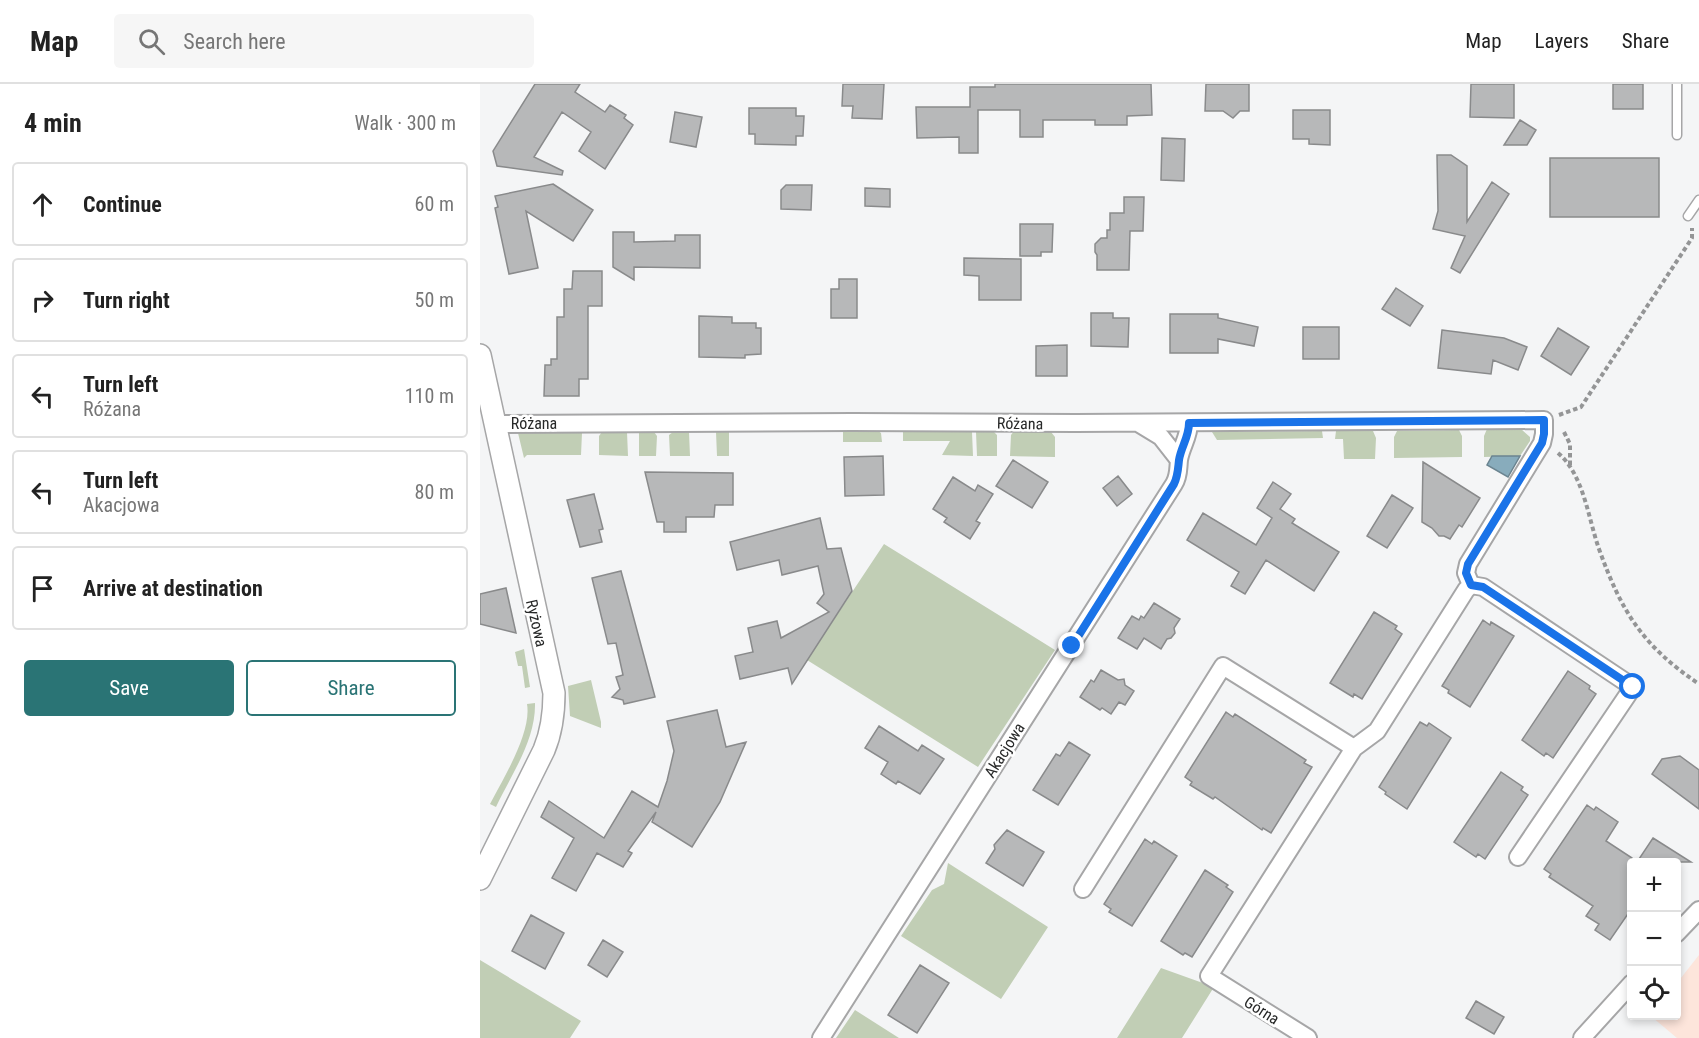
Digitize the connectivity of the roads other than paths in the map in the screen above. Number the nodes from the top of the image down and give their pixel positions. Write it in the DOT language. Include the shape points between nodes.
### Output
graph roads {
  1 [pos="1677,84"];
  2 [pos="1677,135"];
  3 [pos="1699,200"];
  4 [pos="1688,216"];
  5 [pos="480,355"];
  6 [pos="1137,423"];
  7 [pos="1189,423"];
  8 [pos="495,424"];
  9 [pos="1179,460"];
  10 [pos="1471,585"];
  11 [pos="1354,748"];
  12 [pos="1518,857"];
  13 [pos="480,879"];
  14 [pos="1083,889"];
  15 [pos="1699,910"];
  16 [pos="1681,930"];
  17 [pos="1627,988"];
  18 [pos="821,1038"];
  19 [pos="1308,1038"];
  20 [pos="1582,1038"];
  1 -- 2 [label="lane"];
  3 -- 4 [label="lane"];
  5 -- 8 [label="street, Ryżowa"];
  6 -- 7 [label="street, Różana"];
  6 -- 8 [label="street, Różana"];
  6 -- 9 [label="street" via="1161,437"];
  7 -- 9 [label="street, Akacjowa"];
  7 -- 10 [label="street, Różana" via="1544,420 1542,443 1468,564 1466,573"];
  8 -- 13 [label="street, Ryżowa" via="554,693 554,718 544,750"];
  9 -- 18 [label="street, Akacjowa" via="1174,484"];
  10 -- 11 [label="street" via="1377,731"];
  10 -- 12 [label="street" via="1483,587 1633,687"];
  11 -- 14 [label="street" via="1223,666"];
  11 -- 19 [label="street, Górna" via="1209,976"];
  15 -- 16 [label="street"];
  17 -- 20 [label="street"];
}
